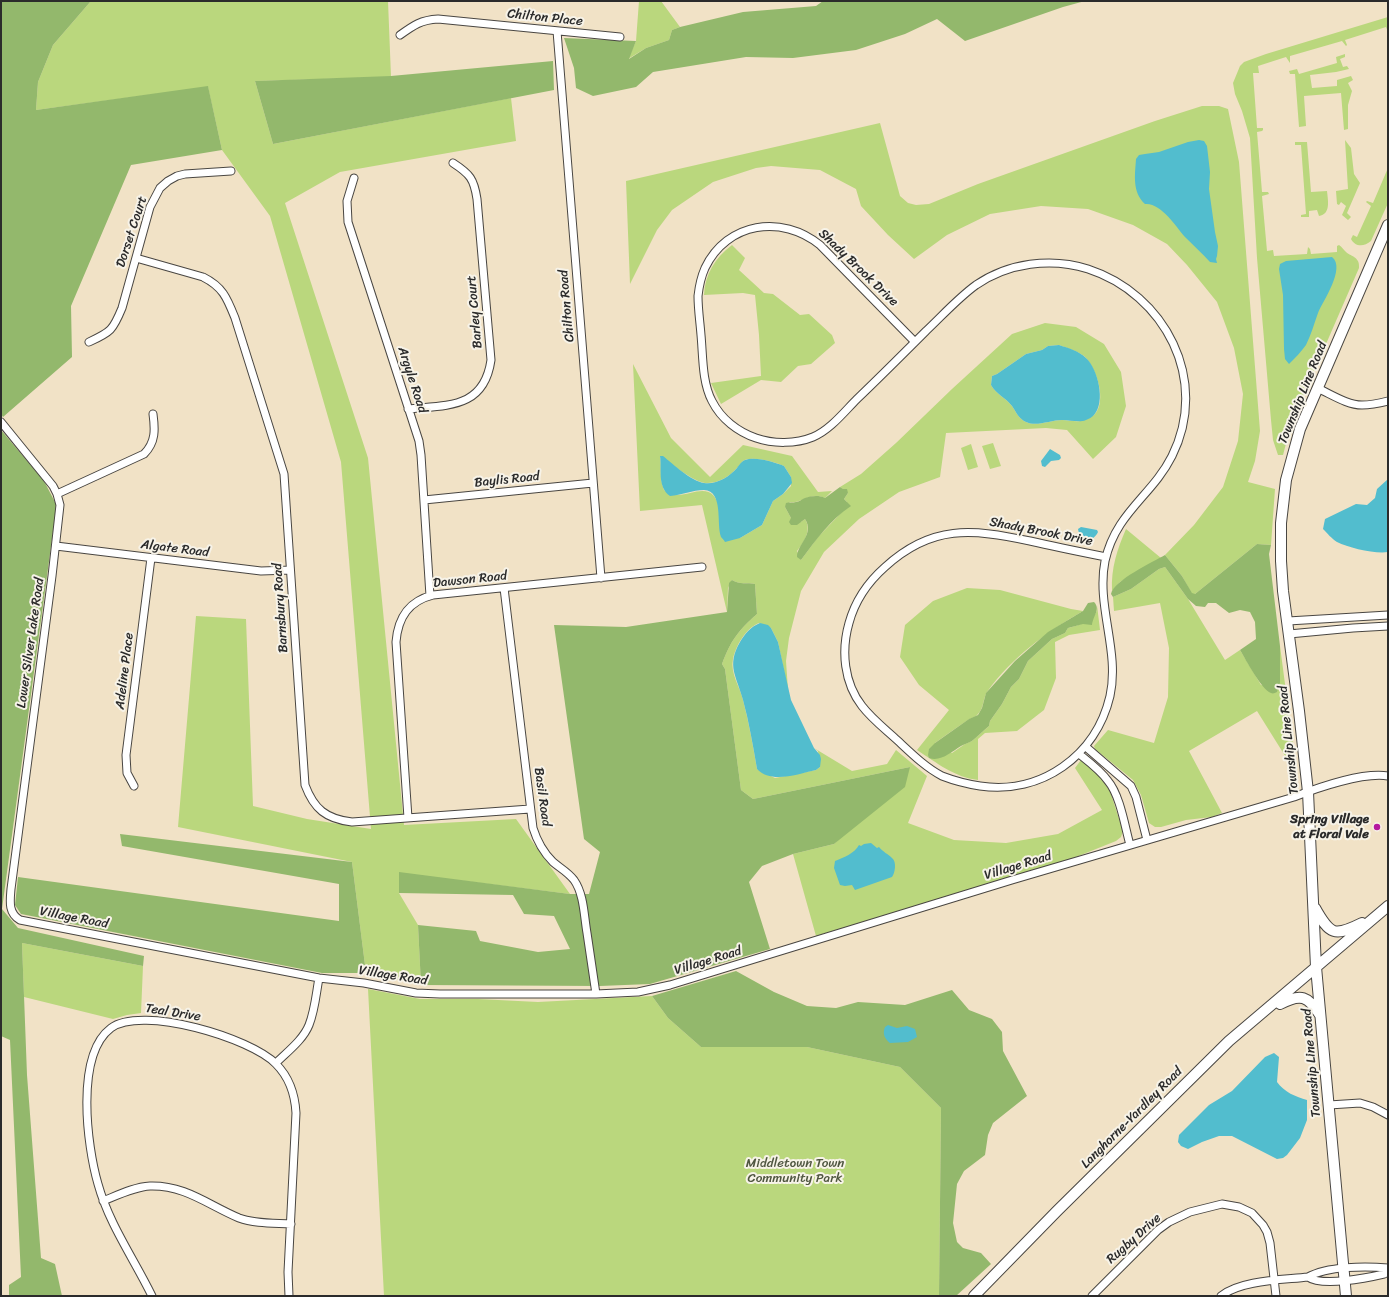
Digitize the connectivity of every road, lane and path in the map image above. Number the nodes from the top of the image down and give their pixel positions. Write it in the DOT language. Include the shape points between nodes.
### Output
graph roads {
  1 [pos="557,31"];
  2 [pos="400,35"];
  3 [pos="620,37"];
  4 [pos="453,163"];
  5 [pos="231,171"];
  6 [pos="354,178"];
  7 [pos="1388,225"];
  8 [pos="136,258"];
  9 [pos="89,342"];
  10 [pos="915,342"];
  11 [pos="1317,388"];
  12 [pos="1388,401"];
  13 [pos="408,409"];
  14 [pos="153,414"];
  15 [pos="1,422"];
  16 [pos="593,483"];
  17 [pos="57,494"];
  18 [pos="424,500"];
  19 [pos="56,546"];
  20 [pos="1106,557"];
  21 [pos="151,558"];
  22 [pos="702,568"];
  23 [pos="290,570"];
  24 [pos="601,578"];
  25 [pos="504,588"];
  26 [pos="430,596"];
  27 [pos="1388,614"];
  28 [pos="1288,621"];
  29 [pos="1388,626"];
  30 [pos="1289,634"];
  31 [pos="1086,747"];
  32 [pos="1079,754"];
  33 [pos="1388,776"];
  34 [pos="134,786"];
  35 [pos="1308,792"];
  36 [pos="530,809"];
  37 [pos="408,818"];
  38 [pos="1147,840"];
  39 [pos="1130,845"];
  40 [pos="1314,906"];
  41 [pos="1388,906"];
  42 [pos="1374,917"];
  43 [pos="16,918"];
  44 [pos="1316,967"];
  45 [pos="319,978"];
  46 [pos="596,994"];
  47 [pos="1265,1011"];
  48 [pos="1321,1017"];
  49 [pos="276,1063"];
  50 [pos="1329,1105"];
  51 [pos="1388,1115"];
  52 [pos="103,1201"];
  53 [pos="291,1224"];
  54 [pos="1344,1268"];
  55 [pos="1388,1268"];
  56 [pos="1388,1272"];
  57 [pos="1308,1277"];
  58 [pos="1274,1281"];
  59 [pos="1345,1281"];
  60 [pos="152,1296"];
  61 [pos="289,1296"];
  62 [pos="974,1296"];
  63 [pos="1092,1296"];
  64 [pos="1221,1296"];
  65 [pos="1276,1296"];
  66 [pos="1346,1296"];
  1 -- 2 [label="street, Chilton Place" via="438,19 422,21"];
  1 -- 3 [label="street, Chilton Place"];
  1 -- 16 [label="street, Chilton Road"];
  4 -- 13 [label="street, Barley Court" via="470,175 477,199 490,370 482,387 468,398 450,405"];
  5 -- 8 [label="street, Dorset Court" via="185,174 163,185 152,202"];
  6 -- 13 [label="street, Argyle Road" via="347,201 348,222"];
  7 -- 11 [label="street, Township Line Road"];
  8 -- 9 [label="street, Dorset Court" via="116,322 109,333"];
  8 -- 23 [label="street, Barnsbury Road" via="203,277 218,286 225,295 235,318 282,468"];
  10 -- 10 [label="street, Shady Brook Drive" via="817,435 788,442 772,442 752,437 735,428 721,415 711,399 706,382 698,300 704,269 713,254 726,241 757,226 771,225 800,232 820,245"];
  10 -- 20 [label="street, Shady Brook Drive" via="964,294 980,282 1016,267 1040,263 1079,266 1102,273 1142,299 1155,313 1175,346 1181,365 1185,393 1183,422 1177,444 1167,464 1127,513 1113,537"];
  11 -- 12 [label="street" via="1346,402 1359,405"];
  11 -- 28 [label="street, Township Line Road" via="1298,436 1283,503 1281,561"];
  13 -- 18 [label="street, Argyle Road" via="419,441"];
  14 -- 17 [label="street" via="154,436 144,454"];
  15 -- 17 [label="street, Lower Silver Lake Road"];
  16 -- 18 [label="street, Baylis Road"];
  16 -- 24 [label="street, Chilton Road"];
  17 -- 19 [label="street, Lower Silver Lake Road" via="60,505"];
  18 -- 26 [label="street, Argyle Road"];
  19 -- 21 [label="street, Algate Road"];
  19 -- 43 [label="street, Lower Silver Lake Road" via="11,885 10,906"];
  20 -- 31 [label="street, Shady Brook Drive" via="1102,586 1112,654 1112,686 1105,715"];
  20 -- 32 [label="street, Shady Brook Drive" via="996,534 950,533 925,541 901,553 882,569 865,588 855,606 845,636 844,657 855,698 866,712 926,766 940,775 962,783 1012,787 1028,784 1049,775"];
  21 -- 23 [label="street, Algate Road" via="261,571"];
  21 -- 34 [label="street, Adeline Place" via="126,755 127,774"];
  22 -- 24 [label="street, Dawson Road"];
  23 -- 37 [label="street, Barnsbury Road" via="305,785 308,794 318,809 340,821"];
  24 -- 25 [label="street, Dawson Road"];
  25 -- 26 [label="street, Dawson Road"];
  25 -- 36 [label="street, Basil Road"];
  26 -- 37 [label="street, Dawson Road" via="409,607 397,631"];
  27 -- 28 [label="street"];
  28 -- 30 [label="street, Township Line Road"];
  29 -- 30 [label="street"];
  30 -- 35 [label="street, Township Line Road"];
  31 -- 32 [label="street, Shady Brook Drive"];
  31 -- 38 [label="street" via="1131,786"];
  32 -- 39 [label="street" via="1112,786"];
  33 -- 35 [label="street, Village Road" via="1365,777"];
  35 -- 38 [label="street, Village Road"];
  35 -- 40 [label="street, Township Line Road"];
  36 -- 37 [label="street, Barnsbury Road"];
  36 -- 46 [label="street, Basil Road" via="533,828 542,848 574,880 579,890"];
  38 -- 39 [label="street, Village Road"];
  39 -- 46 [label="street, Village Road" via="670,985 638,992"];
  40 -- 42 [label="street" via="1324,924 1336,932 1342,932"];
  40 -- 44 [label="street, Township Line Road"];
  41 -- 42 [label="street"];
  42 -- 44 [label="street, Langhorne-Yardley Road"];
  43 -- 45 [label="street, Village Road"];
  44 -- 47 [label="street, Langhorne-Yardley Road"];
  44 -- 48 [label="street, Township Line Road"];
  45 -- 46 [label="street, Village Road" via="364,983 416,994"];
  45 -- 49 [label="street" via="309,1025"];
  47 -- 48 [label="street" via="1290,999 1302,998 1312,1002"];
  47 -- 62 [label="street, Langhorne-Yardley Road" via="1229,1041"];
  48 -- 50 [label="street, Township Line Road"];
  49 -- 52 [label="street, Teal Drive" via="245,1045 179,1024 126,1021 104,1034 95,1049 90,1071 87,1117 93,1165"];
  49 -- 53 [label="street, Teal Drive" via="290,1083 296,1104"];
  50 -- 51 [label="street" via="1360,1104"];
  50 -- 54 [label="street, Township Line Road"];
  52 -- 53 [label="street" via="128,1191 165,1186 183,1190 239,1218"];
  52 -- 60 [label="street, Teal Drive"];
  53 -- 61 [label="street, Teal Drive"];
  54 -- 55 [label="street"];
  54 -- 57 [label="street"];
  54 -- 59 [label="street, Township Line Road"];
  56 -- 59 [label="street"];
  57 -- 58 [label="street"];
  57 -- 59 [label="street" via="1318,1281"];
  58 -- 63 [label="street, Rugby Drive" via="1270,1243 1263,1225 1252,1213 1222,1204 1190,1212 1170,1222 1147,1241"];
  58 -- 64 [label="street" via="1244,1285"];
  58 -- 65 [label="street, Rugby Drive"];
  59 -- 66 [label="street, Township Line Road"];
}
